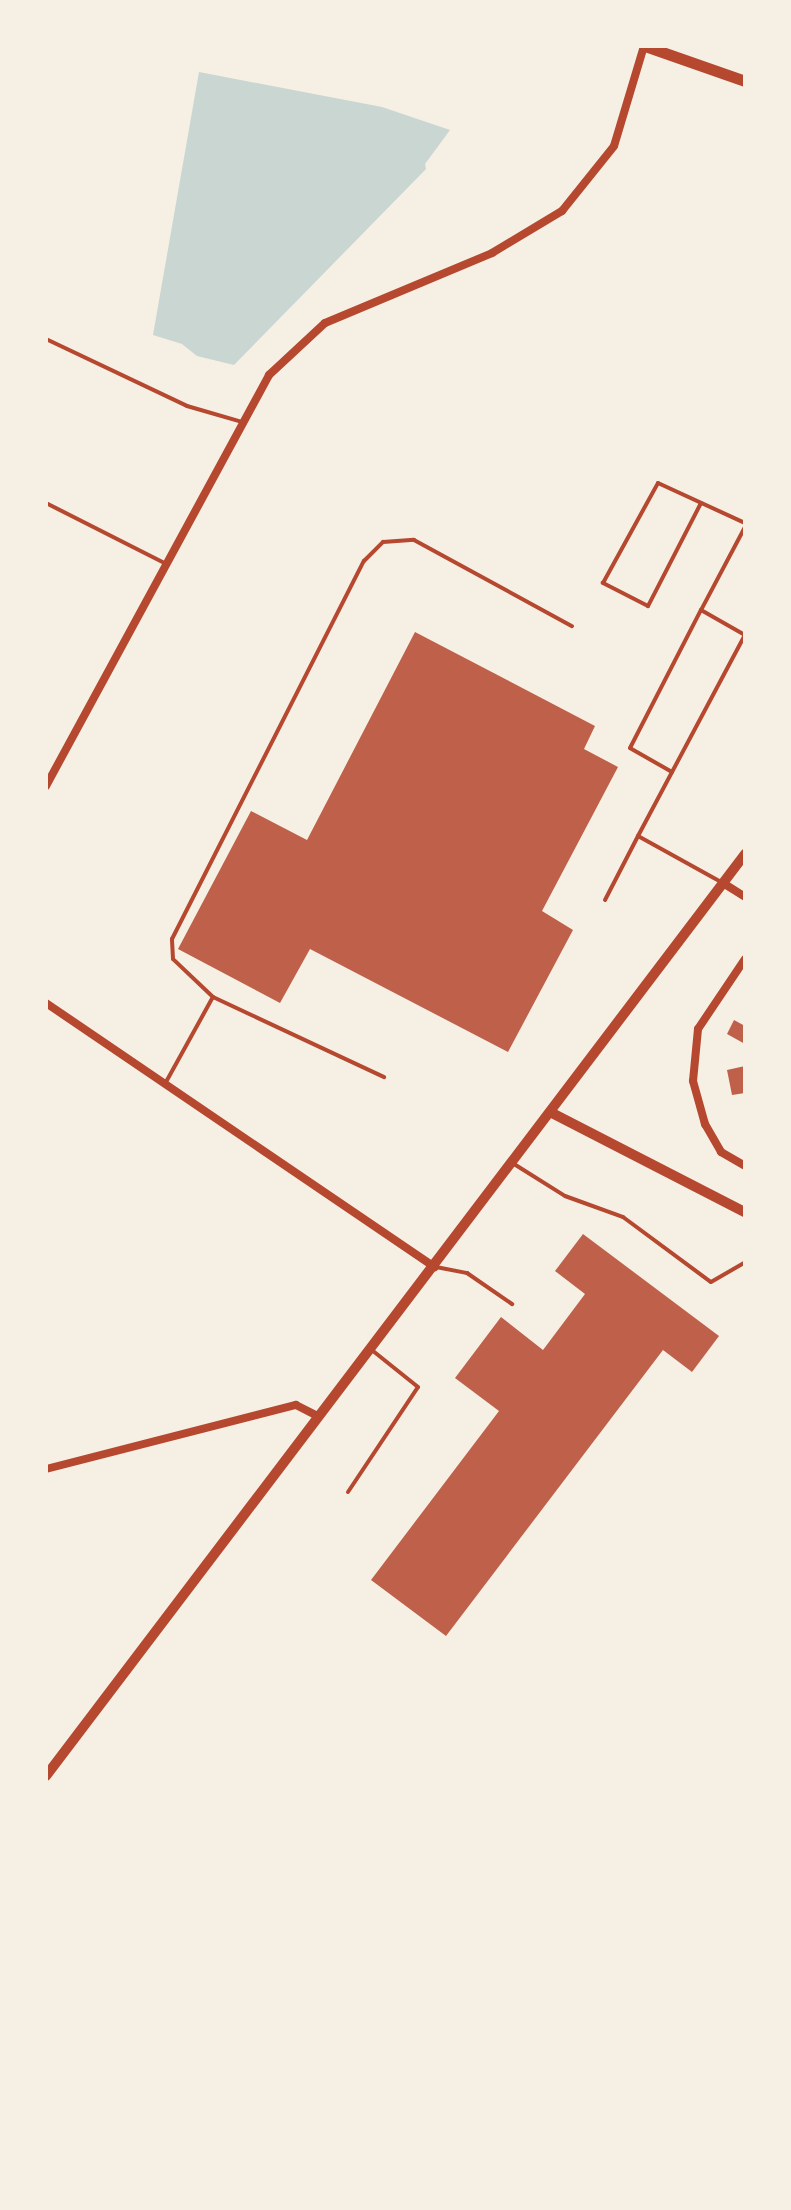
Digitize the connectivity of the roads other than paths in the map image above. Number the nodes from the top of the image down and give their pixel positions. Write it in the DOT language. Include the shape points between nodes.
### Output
graph roads {
  1 [pos="644,46"];
  2 [pos="745,81"];
  3 [pos="46,339"];
  4 [pos="244,423"];
  5 [pos="46,503"];
  6 [pos="701,503"];
  7 [pos="745,525"];
  8 [pos="166,564"];
  9 [pos="701,610"];
  10 [pos="572,626"];
  11 [pos="745,635"];
  12 [pos="672,772"];
  13 [pos="46,786"];
  14 [pos="638,836"];
  15 [pos="745,854"];
  16 [pos="723,883"];
  17 [pos="745,897"];
  18 [pos="605,900"];
  19 [pos="745,959"];
  20 [pos="213,997"];
  21 [pos="46,1003"];
  22 [pos="384,1077"];
  23 [pos="165,1084"];
  24 [pos="552,1113"];
  25 [pos="512,1162"];
  26 [pos="745,1166"];
  27 [pos="745,1212"];
  28 [pos="745,1262"];
  29 [pos="436,1267"];
  30 [pos="512,1304"];
  31 [pos="371,1349"];
  32 [pos="318,1416"];
  33 [pos="46,1469"];
  34 [pos="348,1492"];
  35 [pos="46,1776"];
  1 -- 2 [label="main road"];
  1 -- 4 [label="street" via="614,146 562,211 492,253 325,323 269,375"];
  3 -- 4 [label="lane" via="187,406"];
  4 -- 8 [label="street"];
  5 -- 8 [label="lane"];
  6 -- 6 [label="lane" via="658,483 603,583 648,606"];
  6 -- 7 [label="lane"];
  7 -- 9 [label="lane"];
  8 -- 13 [label="street"];
  9 -- 11 [label="lane"];
  9 -- 12 [label="lane" via="630,748"];
  10 -- 20 [label="lane" via="414,540 383,542 364,561 172,939 173,959"];
  11 -- 12 [label="lane"];
  12 -- 14 [label="lane"];
  14 -- 16 [label="lane"];
  14 -- 18 [label="lane"];
  15 -- 16 [label="street"];
  16 -- 17 [label="street"];
  16 -- 24 [label="street"];
  19 -- 26 [label="street" via="698,1029 693,1081 705,1124 721,1152"];
  20 -- 22 [label="lane"];
  20 -- 23 [label="lane"];
  21 -- 23 [label="street"];
  23 -- 29 [label="street"];
  24 -- 25 [label="street"];
  24 -- 27 [label="street"];
  25 -- 28 [label="lane" via="565,1196 623,1217 711,1282"];
  25 -- 29 [label="street"];
  29 -- 30 [label="lane" via="467,1273"];
  29 -- 31 [label="street"];
  31 -- 32 [label="street"];
  31 -- 34 [label="lane" via="418,1387"];
  32 -- 33 [label="street" via="296,1405"];
  32 -- 35 [label="street"];
}
